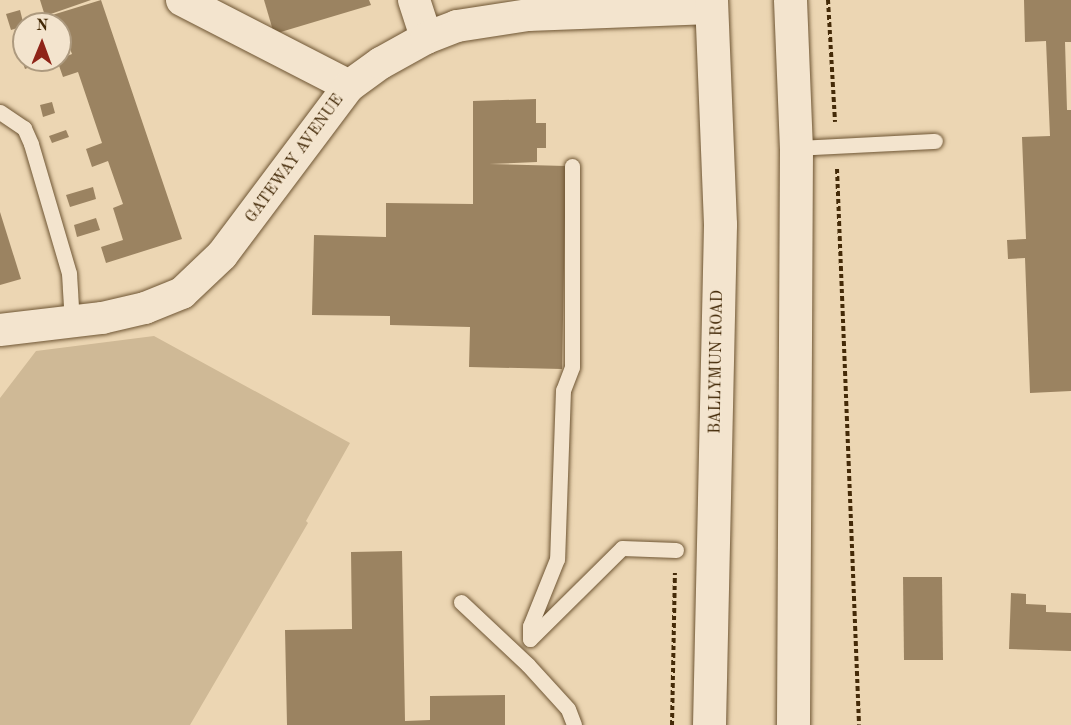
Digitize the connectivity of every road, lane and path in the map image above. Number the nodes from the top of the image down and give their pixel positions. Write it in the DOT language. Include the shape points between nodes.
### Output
graph roads {
  1 [pos="182,0"];
  2 [pos="414,0"];
  3 [pos="790,0"];
  4 [pos="828,0"];
  5 [pos="711,4"];
  6 [pos="426,38"];
  7 [pos="349,86"];
  8 [pos="0,112"];
  9 [pos="935,141"];
  10 [pos="836,146"];
  11 [pos="796,148"];
  12 [pos="572,166"];
  13 [pos="72,323"];
  14 [pos="0,330"];
  15 [pos="676,550"];
  16 [pos="461,602"];
  17 [pos="574,725"];
  18 [pos="672,725"];
  19 [pos="709,725"];
  20 [pos="793,725"];
  21 [pos="859,725"];
  1 -- 7 [label="street"];
  2 -- 6 [label="street"];
  3 -- 11 [label="main road"];
  4 -- 10 [label="path"];
  5 -- 6 [label="street, GATEWAY AVENUE" via="528,15 457,26"];
  5 -- 19 [label="main road, BALLYMUN ROAD" via="720,224"];
  6 -- 7 [label="street, GATEWAY AVENUE"];
  7 -- 13 [label="street, GATEWAY AVENUE" via="222,255 182,293 145,308"];
  8 -- 13 [label="lane" via="24,128 31,144 69,273"];
  9 -- 10 [label="lane"];
  10 -- 11 [label="lane"];
  10 -- 21 [label="path"];
  11 -- 20 [label="main road"];
  12 -- 15 [label="lane" via="572,367 563,390 557,560 530,626 530,639 622,548"];
  13 -- 14 [label="street, GATEWAY AVENUE"];
  15 -- 18 [label="path"];
  16 -- 17 [label="lane" via="528,665 568,709"];
}
